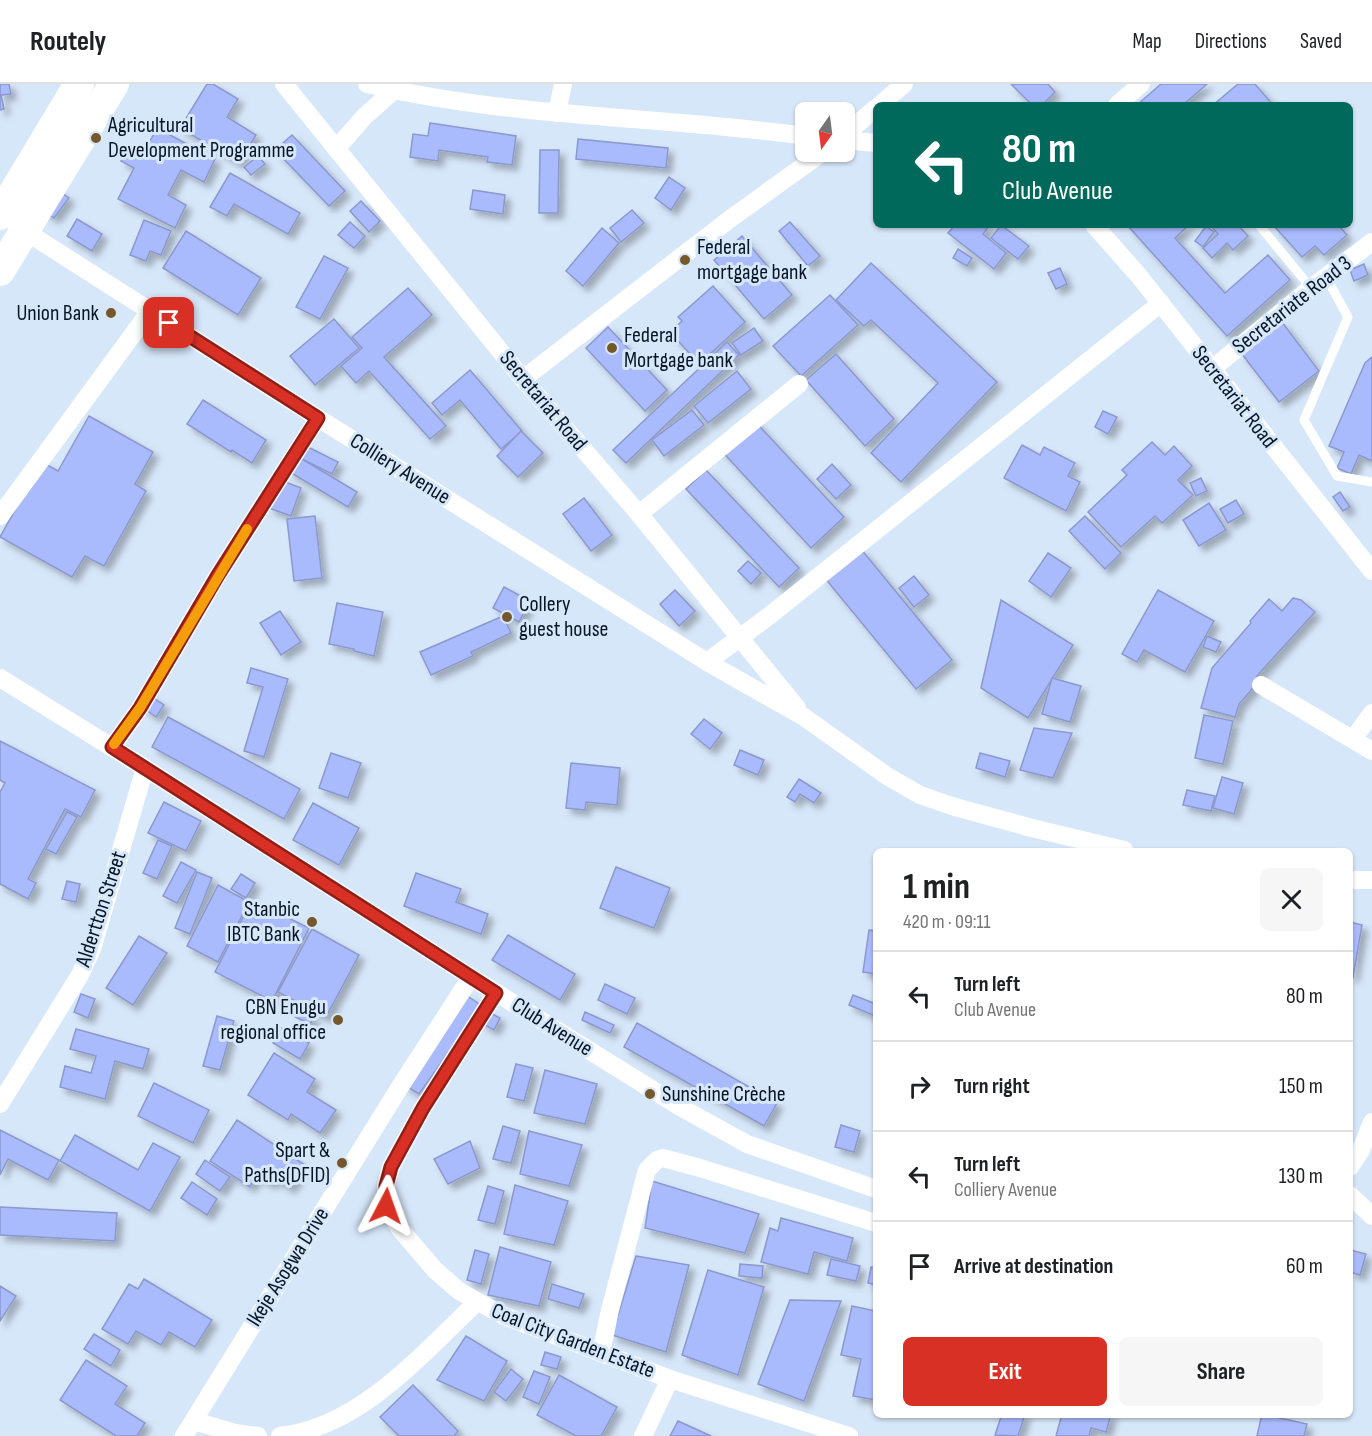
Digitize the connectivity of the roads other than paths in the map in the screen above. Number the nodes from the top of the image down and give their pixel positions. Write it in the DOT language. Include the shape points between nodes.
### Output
graph roads {
  1 [pos="79,84"];
  2 [pos="114,84"];
  3 [pos="284,84"];
  4 [pos="367,84"];
  5 [pos="563,84"];
  6 [pos="904,84"];
  7 [pos="1141,84"];
  8 [pos="394,90"];
  9 [pos="883,102"];
  10 [pos="1120,102"];
  11 [pos="873,111"];
  12 [pos="557,113"];
  13 [pos="855,126"];
  14 [pos="795,134"];
  15 [pos="855,141"];
  16 [pos="873,143"];
  17 [pos="336,149"];
  18 [pos="809,162"];
  19 [pos="0,215"];
  20 [pos="1097,228"];
  21 [pos="1261,228"];
  22 [pos="25,231"];
  23 [pos="1372,242"];
  24 [pos="0,271"];
  25 [pos="1326,277"];
  26 [pos="1311,288"];
  27 [pos="1161,303"];
  28 [pos="150,311"];
  29 [pos="1212,369"];
  30 [pos="523,379"];
  31 [pos="799,384"];
  32 [pos="318,418"];
  33 [pos="1372,482"];
  34 [pos="639,514"];
  35 [pos="0,516"];
  36 [pos="1372,570"];
  37 [pos="741,638"];
  38 [pos="707,662"];
  39 [pos="0,678"];
  40 [pos="1261,685"];
  41 [pos="1372,713"];
  42 [pos="804,717"];
  43 [pos="1353,739"];
  44 [pos="112,747"];
  45 [pos="1372,751"];
  46 [pos="145,768"];
  47 [pos="1098,848"];
  48 [pos="1353,880"];
  49 [pos="1372,880"];
  50 [pos="471,977"];
  51 [pos="496,993"];
  52 [pos="0,1104"];
  53 [pos="1372,1122"];
  54 [pos="1353,1162"];
  55 [pos="873,1188"];
  56 [pos="1353,1198"];
  57 [pos="1372,1216"];
  58 [pos="873,1222"];
  59 [pos="477,1302"];
  60 [pos="601,1353"];
  61 [pos="670,1378"];
  62 [pos="189,1428"];
  63 [pos="258,1436"];
  64 [pos="280,1436"];
  65 [pos="643,1436"];
  66 [pos="849,1436"];
  1 -- 19 [label="main road"];
  2 -- 22 [label="main road"];
  3 -- 17 [label="street, Secretariat Road"];
  4 -- 8 [label="street"];
  5 -- 12 [label="street"];
  6 -- 9 [label="street"];
  7 -- 10 [label="street"];
  8 -- 12 [label="street"];
  8 -- 17 [label="street"];
  11 -- 13 [label="street"];
  12 -- 14 [label="street"];
  15 -- 16 [label="street"];
  17 -- 30 [label="street, Secretariat Road"];
  18 -- 30 [label="street"];
  19 -- 22 [label="street, Colliery Avenue"];
  20 -- 27 [label="street, Secretariat Road"];
  21 -- 26 [label="lane"];
  22 -- 24 [label="main road"];
  22 -- 28 [label="street, Colliery Avenue"];
  23 -- 25 [label="street, Secretariate Road 3"];
  25 -- 26 [label="street, Secretariate Road 3"];
  25 -- 33 [label="lane" via="1348,317 1305,420 1337,476"];
  26 -- 29 [label="street, Secretariate Road 3"];
  27 -- 29 [label="street, Secretariat Road"];
  27 -- 37 [label="street"];
  28 -- 32 [label="street, Colliery Avenue"];
  28 -- 35 [label="street"];
  29 -- 36 [label="street, Secretariat Road"];
  30 -- 34 [label="street, Secretariat Road"];
  31 -- 34 [label="street"];
  32 -- 38 [label="street, Colliery Avenue"];
  32 -- 44 [label="street" via="218,575 140,708"];
  34 -- 37 [label="street, Secretariat Road"];
  37 -- 38 [label="street"];
  37 -- 42 [label="street, Secretariat Road"];
  38 -- 42 [label="street, Colliery Avenue"];
  39 -- 44 [label="street, Club Avenue"];
  40 -- 43 [label="street"];
  41 -- 43 [label="street"];
  42 -- 47 [label="street" via="920,795"];
  43 -- 45 [label="street"];
  44 -- 46 [label="street, Club Avenue"];
  46 -- 50 [label="street, Club Avenue"];
  46 -- 52 [label="street, Aldertton Street" via="92,949"];
  48 -- 49 [label="street"];
  50 -- 51 [label="street, Club Avenue"];
  50 -- 62 [label="street, Ikeje Asogwa Drive"];
  51 -- 55 [label="street, Club Avenue" via="747,1144"];
  51 -- 59 [label="street, Coal City Garden Estate" via="417,1118 391,1167 385,1197 400,1229 435,1270"];
  53 -- 54 [label="street"];
  56 -- 57 [label="street"];
  58 -- 60 [label="street" via="700,1168 657,1160 647,1170"];
  59 -- 60 [label="street, Coal City Garden Estate"];
  59 -- 64 [label="street, Coal City Garden Estate" via="391,1384 340,1417"];
  60 -- 61 [label="street, Coal City Garden Estate"];
  61 -- 65 [label="street, Coal City Garden Estate"];
  61 -- 66 [label="street, Coal City Garden Estate"];
  62 -- 63 [label="street"];
}
